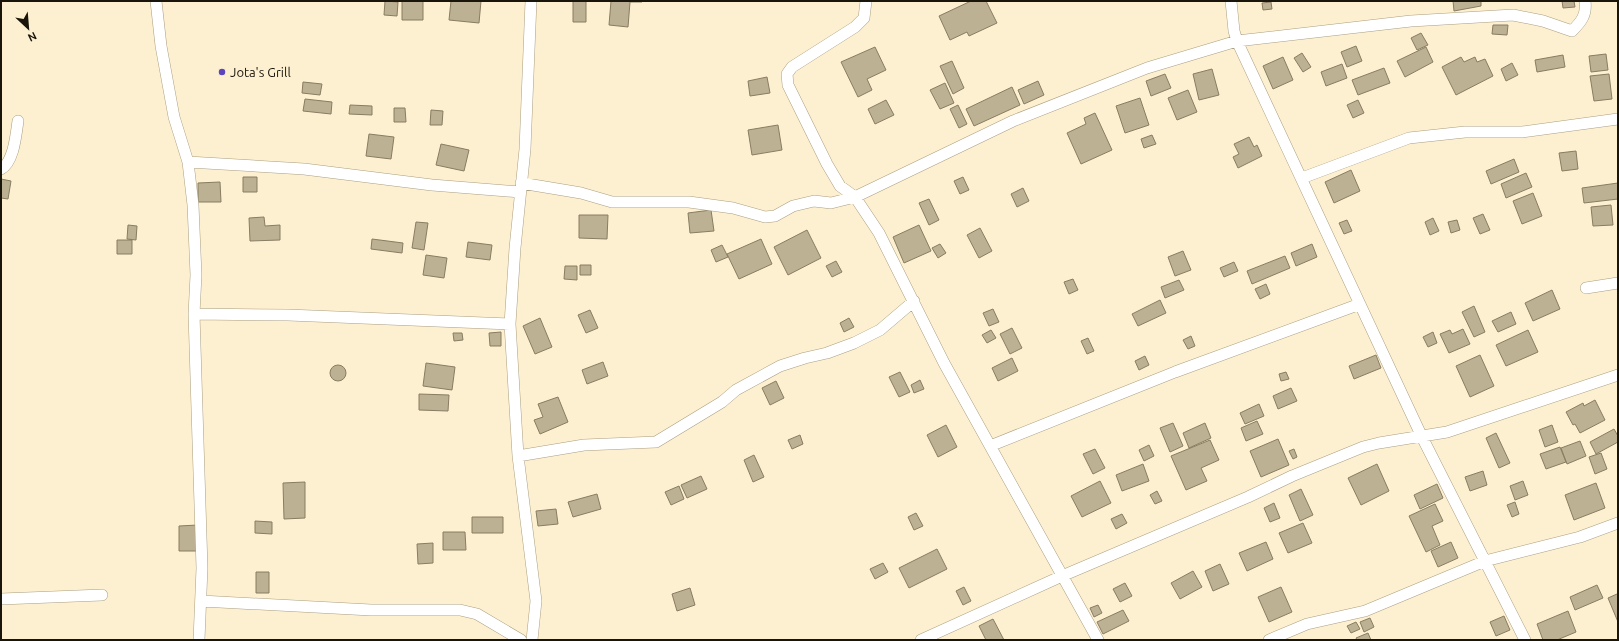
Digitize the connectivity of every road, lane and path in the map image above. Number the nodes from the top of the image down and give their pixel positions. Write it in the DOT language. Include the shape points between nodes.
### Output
graph roads {
  1 [pos="156,1"];
  2 [pos="531,1"];
  3 [pos="866,1"];
  4 [pos="1231,1"];
  5 [pos="1585,1"];
  6 [pos="1237,41"];
  7 [pos="1618,119"];
  8 [pos="18,121"];
  9 [pos="188,162"];
  10 [pos="1,169"];
  11 [pos="1302,178"];
  12 [pos="521,188"];
  13 [pos="855,197"];
  14 [pos="1618,283"];
  15 [pos="1586,288"];
  16 [pos="914,301"];
  17 [pos="1360,304"];
  18 [pos="194,314"];
  19 [pos="510,324"];
  20 [pos="1618,375"];
  21 [pos="1422,437"];
  22 [pos="990,446"];
  23 [pos="518,456"];
  24 [pos="1618,522"];
  25 [pos="1485,561"];
  26 [pos="1062,576"];
  27 [pos="102,596"];
  28 [pos="1,599"];
  29 [pos="201,601"];
  30 [pos="199,640"];
  31 [pos="521,640"];
  32 [pos="532,640"];
  33 [pos="921,640"];
  34 [pos="1098,640"];
  35 [pos="1269,640"];
  36 [pos="1525,640"];
  1 -- 9 [label="street" via="174,118"];
  2 -- 12 [label="street" via="529,79"];
  3 -- 13 [label="street" via="864,18 855,27 792,67 787,74 788,85 827,164 840,186"];
  4 -- 6 [label="street"];
  5 -- 6 [label="street" via="1586,9 1582,21 1572,31 1543,21 1513,15 1411,21"];
  6 -- 11 [label="street"];
  6 -- 13 [label="street" via="1147,68 1013,121"];
  7 -- 11 [label="street" via="1522,132 1466,132 1409,138"];
  8 -- 10 [label="street" via="14,146 6,166"];
  9 -- 12 [label="street" via="304,168 432,184"];
  9 -- 18 [label="street" via="196,275"];
  11 -- 17 [label="street"];
  12 -- 13 [label="street" via="581,193 612,202 689,202 733,208 765,217 775,216 793,206 814,201 831,203"];
  12 -- 19 [label="street"];
  13 -- 16 [label="street" via="879,233"];
  14 -- 15 [label="street"];
  16 -- 22 [label="street" via="944,363"];
  16 -- 23 [label="street" via="880,330 828,353 780,366 736,390 722,402 656,442 584,445"];
  17 -- 21 [label="street"];
  17 -- 22 [label="street" via="1175,372"];
  18 -- 19 [label="street"];
  18 -- 29 [label="street"];
  19 -- 23 [label="street"];
  20 -- 21 [label="street" via="1448,432"];
  21 -- 25 [label="street"];
  21 -- 26 [label="street" via="1362,447"];
  22 -- 26 [label="street"];
  23 -- 32 [label="street" via="536,601"];
  24 -- 25 [label="street" via="1580,537"];
  25 -- 35 [label="street" via="1365,612 1307,624"];
  25 -- 36 [label="street"];
  26 -- 33 [label="street"];
  26 -- 34 [label="street"];
  27 -- 28 [label="street"];
  29 -- 30 [label="street"];
  29 -- 31 [label="street" via="371,610 460,610 477,614"];
}
